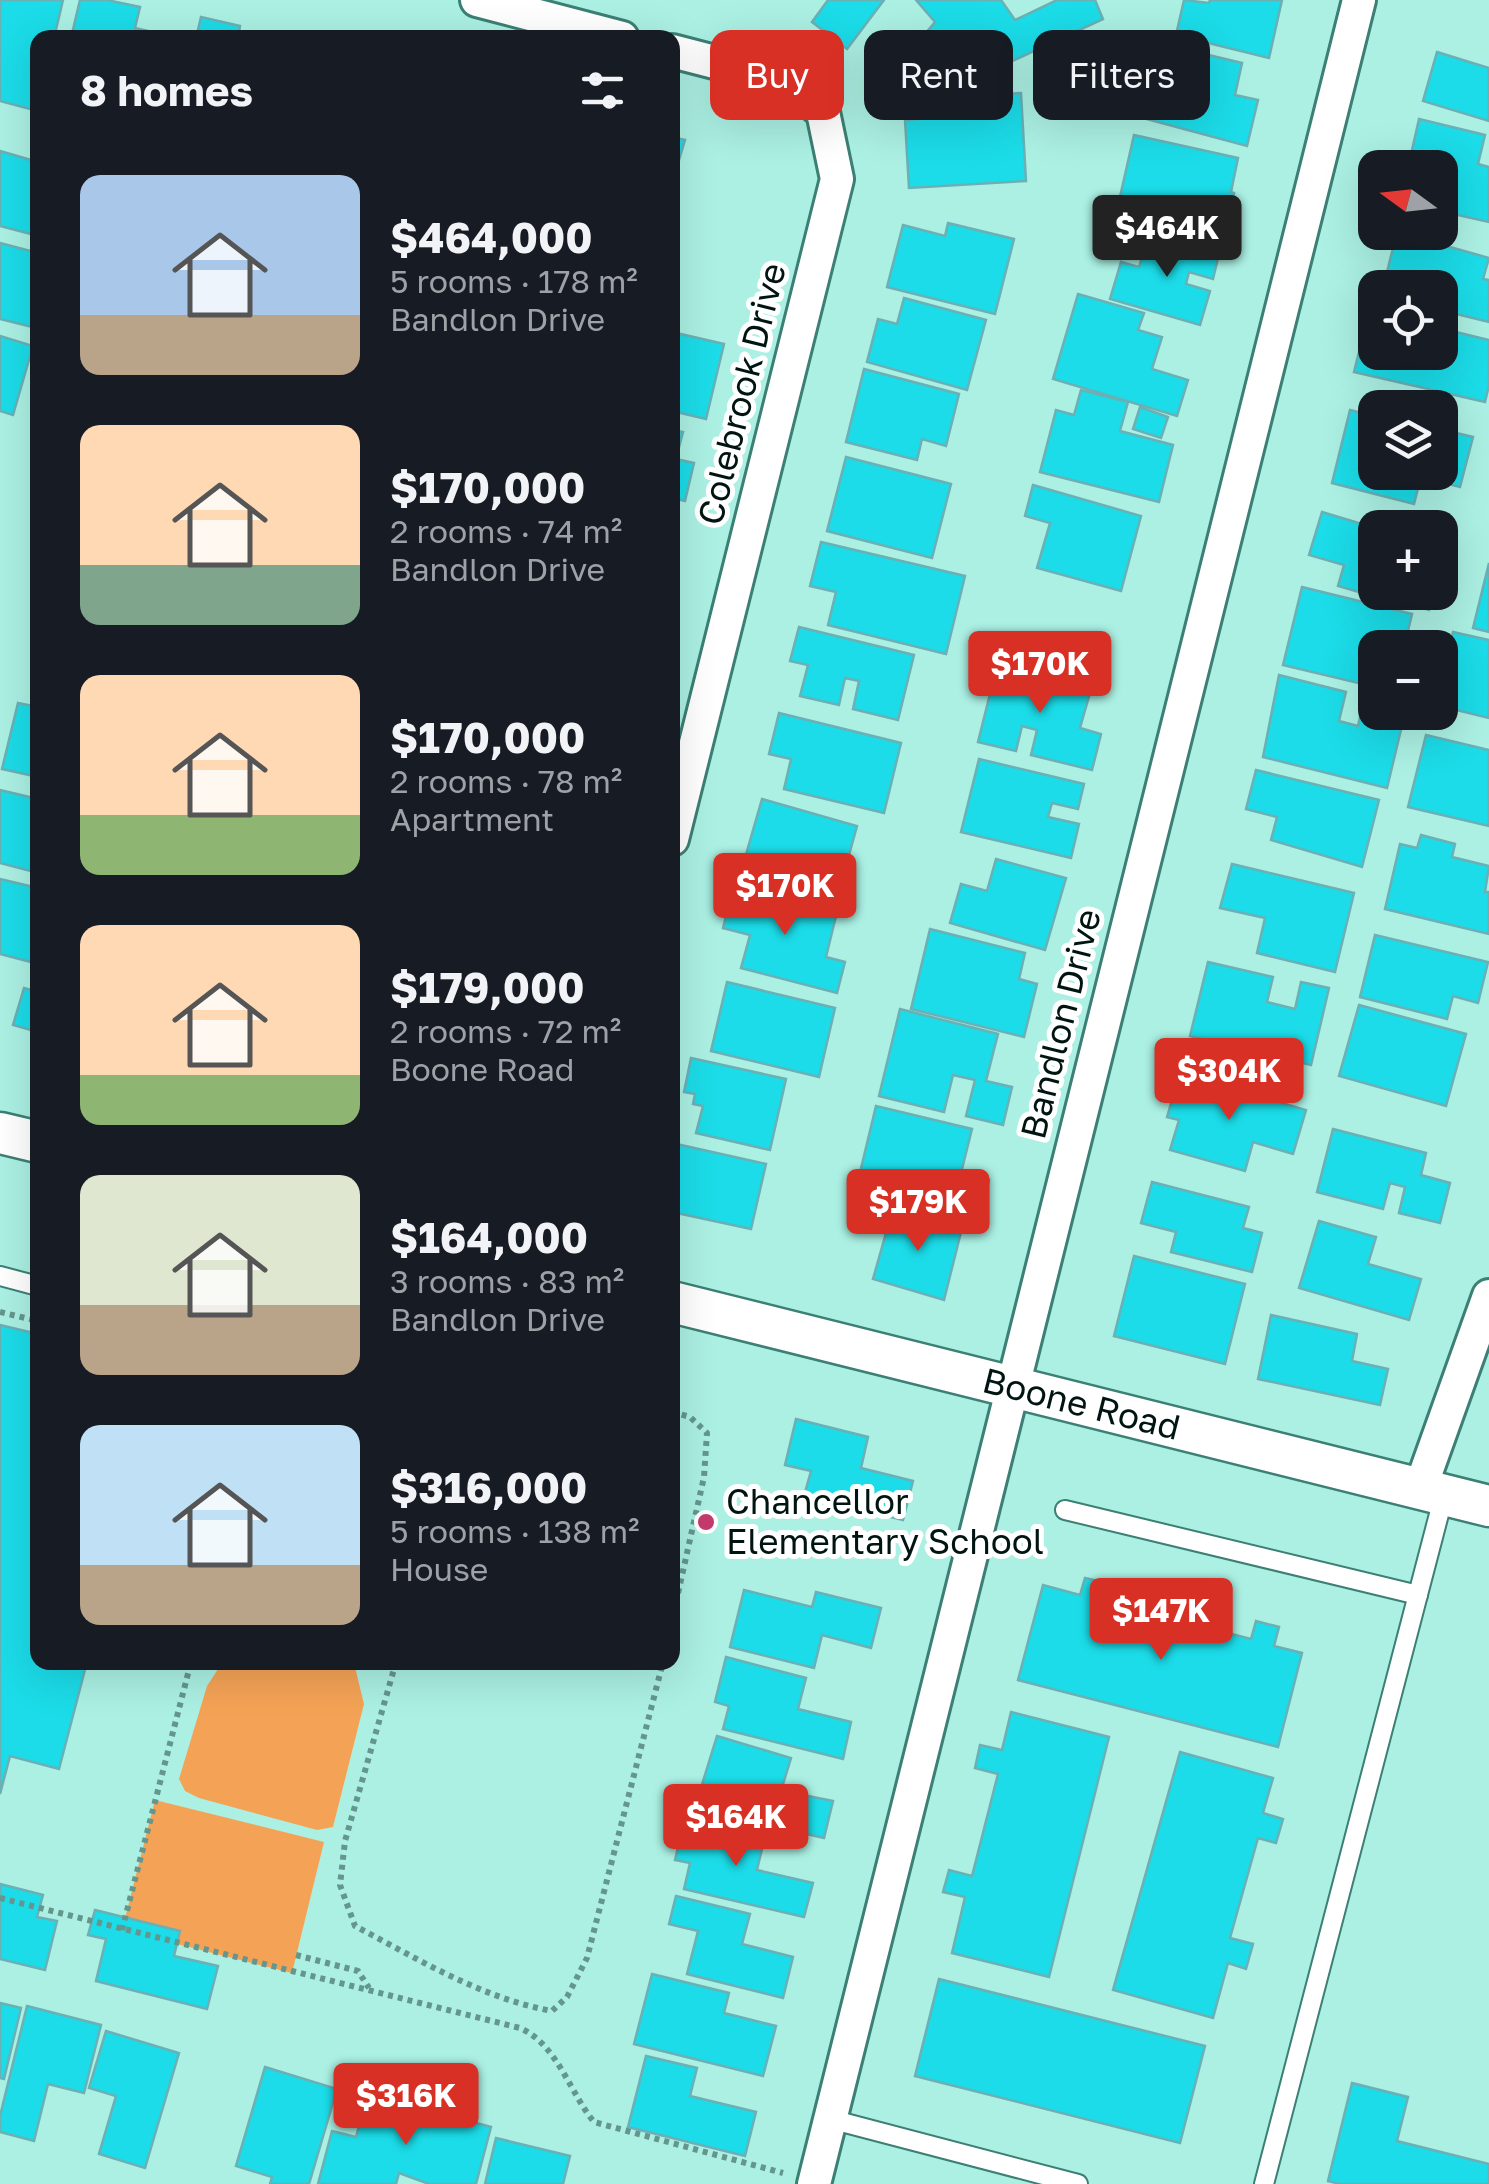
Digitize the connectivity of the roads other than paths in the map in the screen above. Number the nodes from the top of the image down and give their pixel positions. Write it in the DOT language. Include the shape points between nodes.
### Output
graph roads {
  1 [pos="477,0"];
  2 [pos="1359,0"];
  3 [pos="591,30"];
  4 [pos="681,53"];
  5 [pos="680,806"];
  6 [pos="0,1133"];
  7 [pos="30,1140"];
  8 [pos="0,1276"];
  9 [pos="30,1284"];
  10 [pos="1489,1296"];
  11 [pos="680,1304"];
  12 [pos="1012,1387"];
  13 [pos="1432,1492"];
  14 [pos="1489,1506"];
  15 [pos="1065,1510"];
  16 [pos="1418,1595"];
  17 [pos="830,2119"];
  18 [pos="814,2183"];
  19 [pos="1078,2184"];
  20 [pos="1264,2184"];
  1 -- 3 [label="street"];
  2 -- 12 [label="street, Bandlon Drive"];
  4 -- 5 [label="street, Colebrook Drive" via="784,80 823,112 837,179"];
  6 -- 7 [label="street"];
  8 -- 9 [label="lane"];
  10 -- 13 [label="street"];
  11 -- 12 [label="street, Boone Road"];
  12 -- 13 [label="street, Boone Road"];
  12 -- 17 [label="street, Bandlon Drive"];
  13 -- 14 [label="street, Boone Road"];
  13 -- 16 [label="lane"];
  15 -- 16 [label="lane"];
  16 -- 20 [label="lane"];
  17 -- 18 [label="street, Bandlon Drive"];
  17 -- 19 [label="lane"];
}
